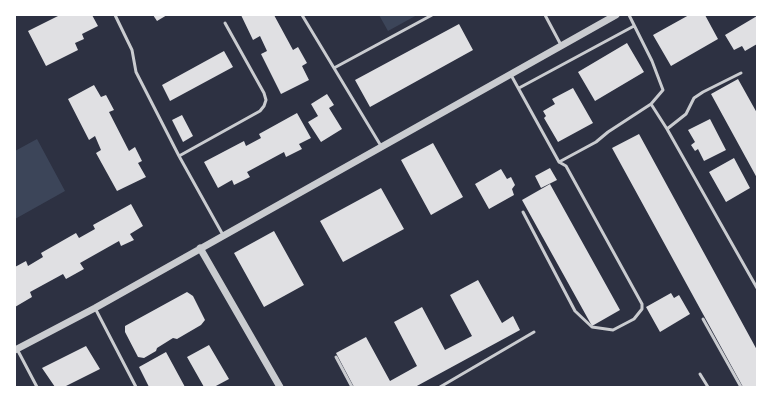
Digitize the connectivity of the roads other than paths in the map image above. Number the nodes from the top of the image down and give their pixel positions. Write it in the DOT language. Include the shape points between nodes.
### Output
graph roads {
  1 [pos="115,15"];
  2 [pos="302,15"];
  3 [pos="432,15"];
  4 [pos="545,15"];
  5 [pos="616,15"];
  6 [pos="629,15"];
  7 [pos="226,23"];
  8 [pos="634,26"];
  9 [pos="561,46"];
  10 [pos="334,68"];
  11 [pos="741,73"];
  12 [pos="510,74"];
  13 [pos="519,88"];
  14 [pos="651,104"];
  15 [pos="667,129"];
  16 [pos="381,146"];
  17 [pos="179,156"];
  18 [pos="559,162"];
  19 [pos="523,212"];
  20 [pos="223,235"];
  21 [pos="200,248"];
  22 [pos="757,288"];
  23 [pos="95,308"];
  24 [pos="703,319"];
  25 [pos="534,332"];
  26 [pos="16,349"];
  27 [pos="336,357"];
  28 [pos="700,374"];
  29 [pos="37,387"];
  30 [pos="136,387"];
  31 [pos="280,387"];
  32 [pos="352,387"];
  33 [pos="440,387"];
  34 [pos="708,387"];
  35 [pos="741,387"];
  1 -- 17 [label="lane" via="132,50 136,72"];
  2 -- 10 [label="lane"];
  3 -- 10 [label="lane"];
  4 -- 9 [label="lane"];
  5 -- 9 [label="street"];
  6 -- 8 [label="lane"];
  7 -- 17 [label="lane" via="264,93 264,106 260,111"];
  8 -- 13 [label="lane"];
  8 -- 14 [label="lane" via="663,90"];
  9 -- 12 [label="street"];
  10 -- 16 [label="lane"];
  11 -- 15 [label="lane" via="694,98 686,114"];
  12 -- 13 [label="lane"];
  12 -- 16 [label="street"];
  13 -- 18 [label="lane"];
  14 -- 15 [label="lane"];
  14 -- 18 [label="lane" via="596,142"];
  15 -- 22 [label="lane"];
  16 -- 20 [label="street"];
  17 -- 20 [label="lane"];
  18 -- 19 [label="lane" via="566,166 642,304 642,309 634,319 613,330 592,327 575,311"];
  20 -- 21 [label="street"];
  21 -- 23 [label="street"];
  21 -- 31 [label="street"];
  23 -- 26 [label="street"];
  23 -- 30 [label="lane"];
  24 -- 35 [label="lane"];
  25 -- 33 [label="lane"];
  26 -- 29 [label="lane"];
  27 -- 32 [label="lane"];
  28 -- 34 [label="lane"];
}
